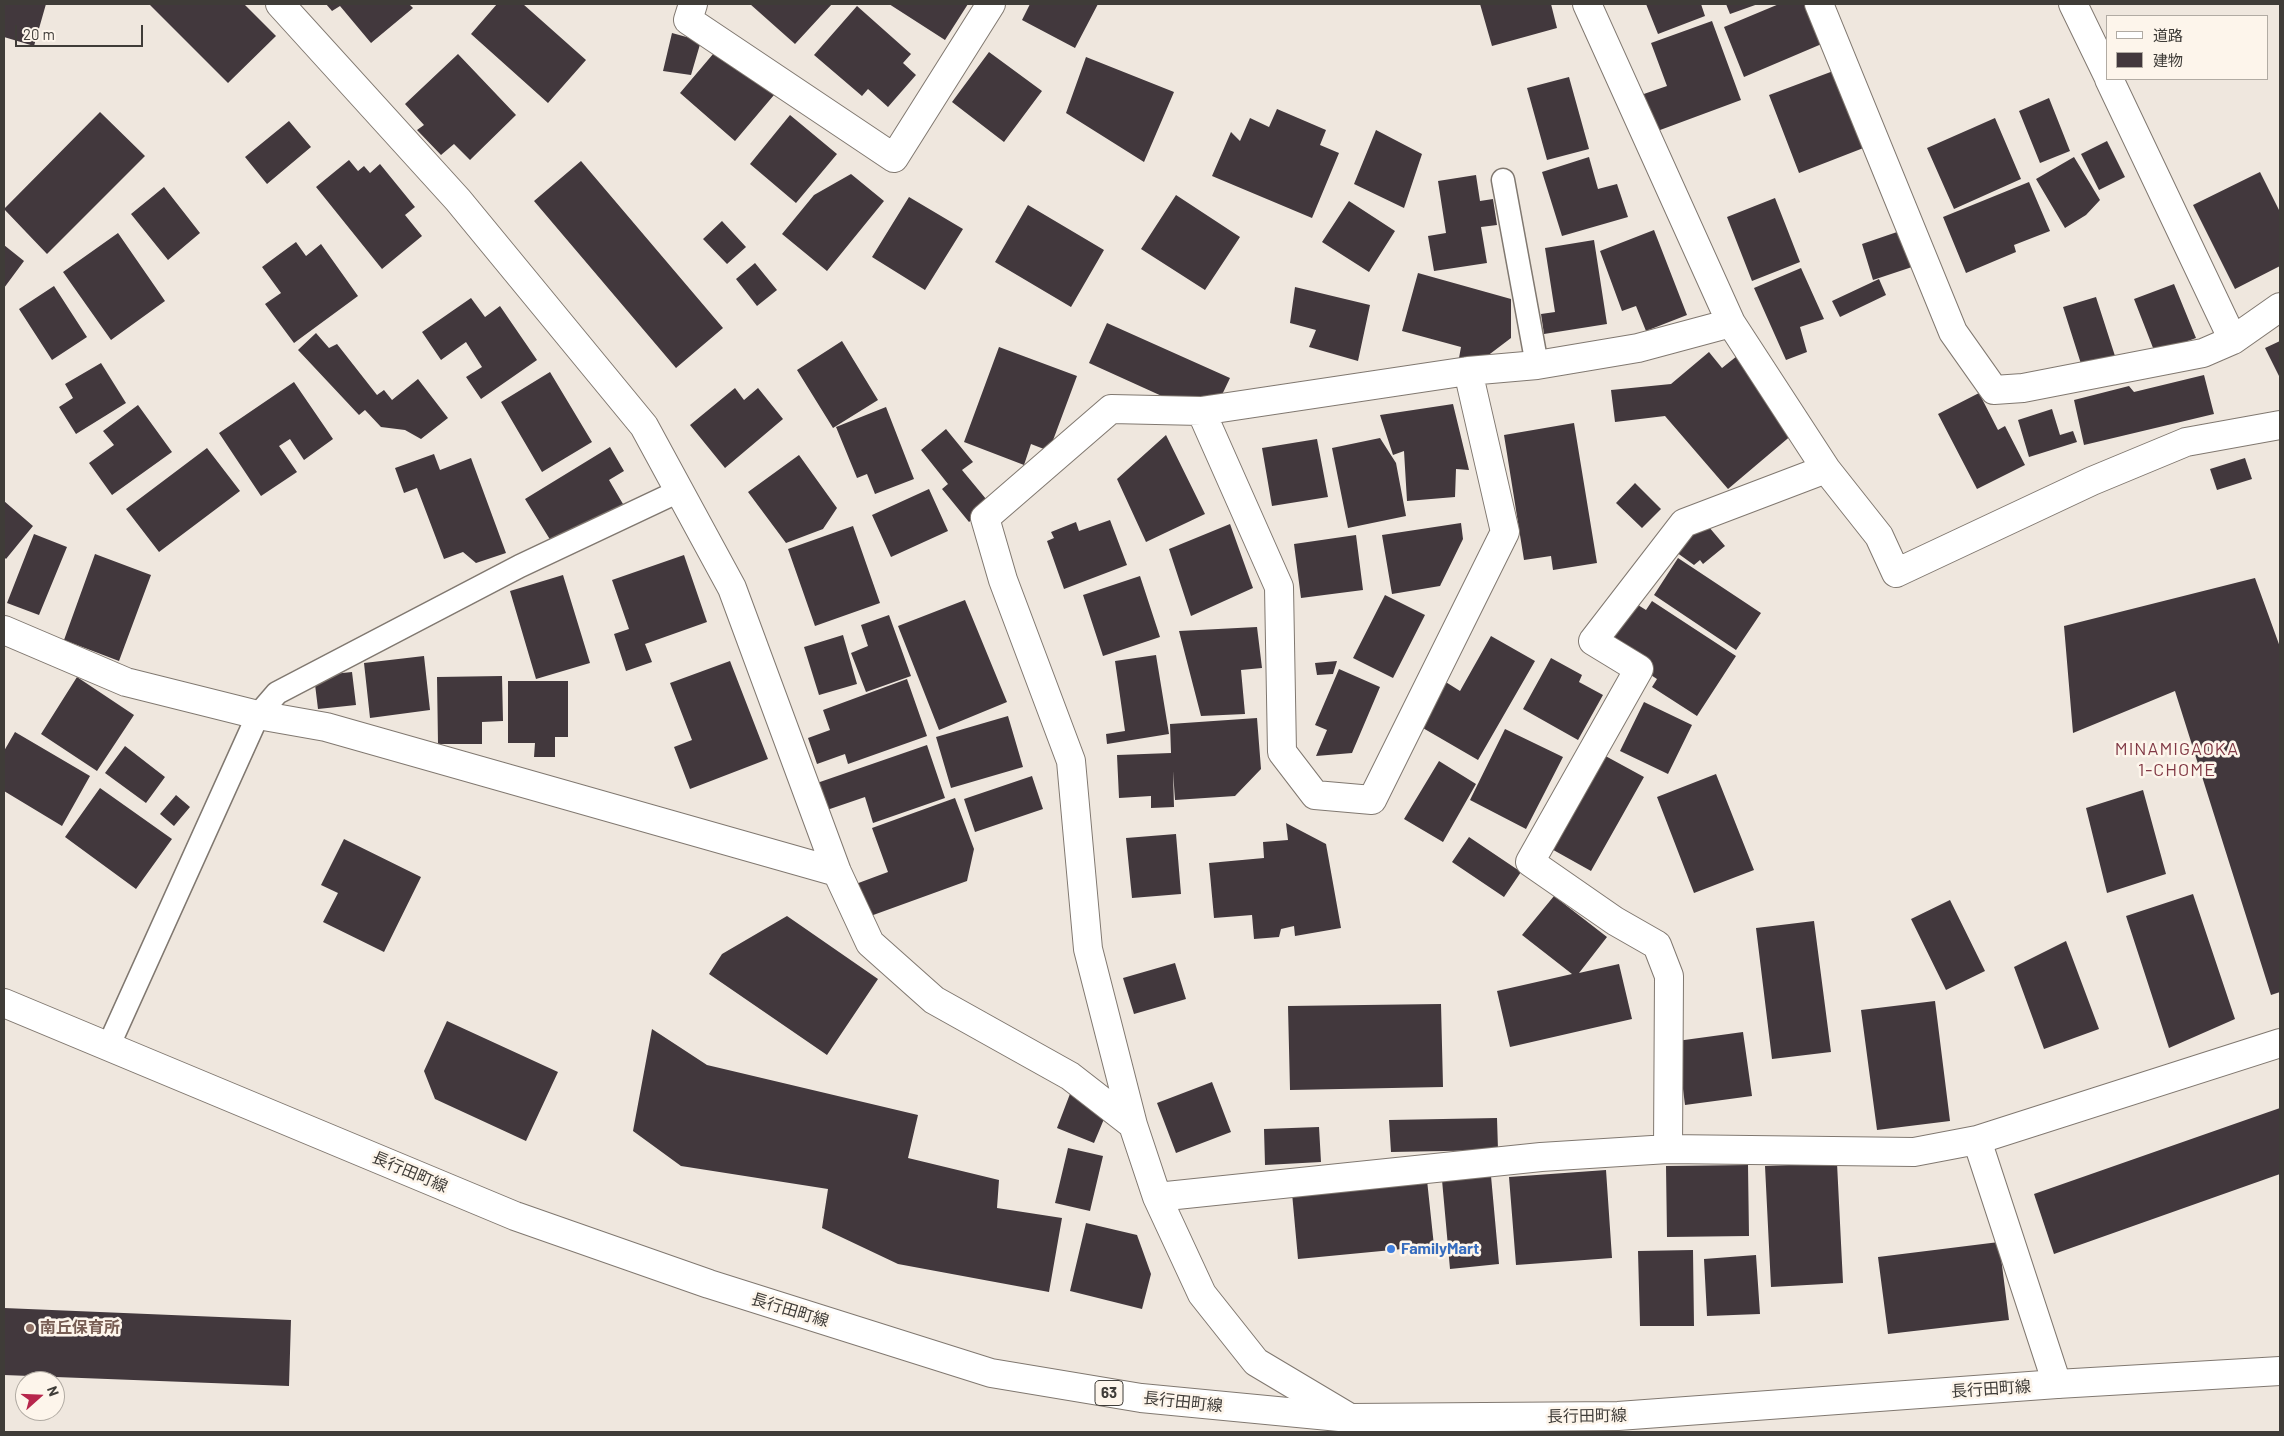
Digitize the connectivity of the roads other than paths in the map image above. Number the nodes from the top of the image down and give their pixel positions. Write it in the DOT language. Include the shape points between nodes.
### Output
graph roads {
  1 [pos="280,4"];
  2 [pos="693,4"];
  3 [pos="991,4"];
  4 [pos="1587,4"];
  5 [pos="1819,4"];
  6 [pos="2073,4"];
  7 [pos="2106,74"];
  8 [pos="2109,80"];
  9 [pos="1503,180"];
  10 [pos="2280,308"];
  11 [pos="1731,323"];
  12 [pos="2233,340"];
  13 [pos="1537,365"];
  14 [pos="1468,371"];
  15 [pos="1201,411"];
  16 [pos="2280,425"];
  17 [pos="1826,468"];
  18 [pos="679,491"];
  19 [pos="4,630"];
  20 [pos="258,715"];
  21 [pos="837,872"];
  22 [pos="4,1004"];
  23 [pos="2280,1043"];
  24 [pos="108,1047"];
  25 [pos="1133,1125"];
  26 [pos="1977,1140"];
  27 [pos="1668,1149"];
  28 [pos="1158,1197"];
  29 [pos="2280,1372"];
  30 [pos="2057,1384"];
  31 [pos="1350,1418"];
  1 -- 18 [label="street" via="458,200 644,426"];
  2 -- 3 [label="street" via="688,20 894,158"];
  4 -- 11 [label="street"];
  5 -- 12 [label="street" via="1953,332 1994,390 2023,388 2203,353"];
  6 -- 7 [label="street"];
  8 -- 12 [label="street"];
  9 -- 13 [label="lane"];
  10 -- 12 [label="street"];
  11 -- 13 [label="street" via="1638,348"];
  11 -- 17 [label="street"];
  13 -- 14 [label="street"];
  14 -- 15 [label="street"];
  14 -- 15 [label="street" via="1505,532 1372,800 1315,796 1282,752 1279,587"];
  15 -- 25 [label="street" via="1111,409 985,518 1003,580 1072,761 1088,949"];
  16 -- 17 [label="street" via="2186,442 2092,481 1896,573 1879,536"];
  17 -- 27 [label="street" via="1684,523 1593,641 1639,669 1530,862 1657,945 1668,976"];
  18 -- 20 [label="lane" via="520,566 313,673 277,694"];
  18 -- 21 [label="street" via="732,588"];
  19 -- 20 [label="street" via="126,682"];
  20 -- 21 [label="street" via="326,727"];
  20 -- 24 [label="lane"];
  21 -- 25 [label="street" via="870,943 934,1000 1070,1076"];
  22 -- 24 [label="street, 長行田町線 / 63"];
  23 -- 26 [label="street"];
  24 -- 31 [label="street, 長行田町線 / 63" via="515,1216 709,1284 990,1373 1141,1398"];
  25 -- 28 [label="street"];
  26 -- 27 [label="street" via="1914,1152"];
  26 -- 30 [label="street"];
  27 -- 28 [label="street" via="1541,1157"];
  28 -- 31 [label="street" via="1202,1294 1256,1362"];
  29 -- 30 [label="street, 長行田町線 / 63"];
  30 -- 31 [label="street, 長行田町線 / 63" via="1618,1416"];
}
